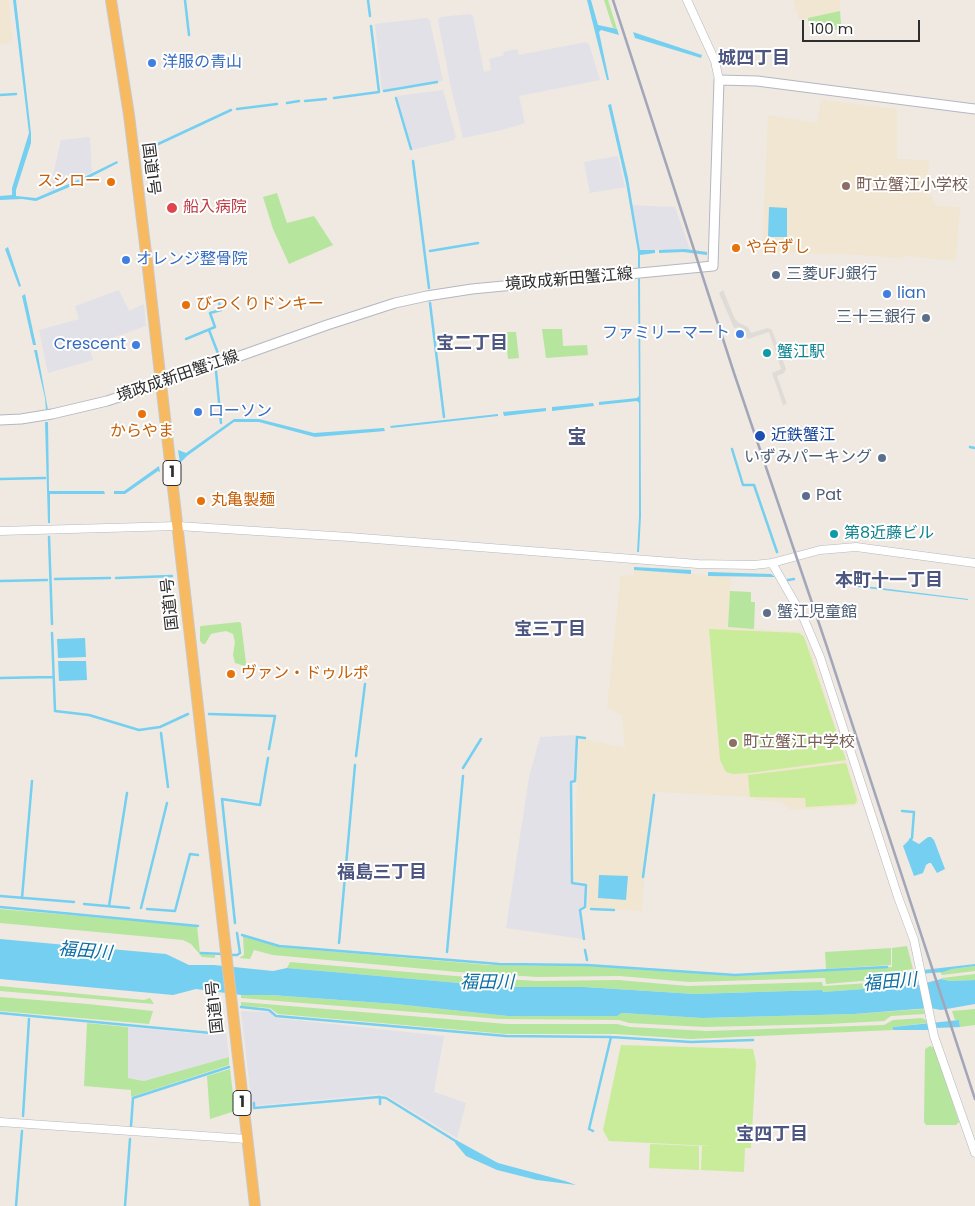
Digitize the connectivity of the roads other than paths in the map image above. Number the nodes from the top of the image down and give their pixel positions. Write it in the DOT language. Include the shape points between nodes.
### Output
graph roads {
  1 [pos="111,0"];
  2 [pos="687,0"];
  3 [pos="719,80"];
  4 [pos="975,109"];
  5 [pos="161,384"];
  6 [pos="0,420"];
  7 [pos="178,526"];
  8 [pos="0,531"];
  9 [pos="772,563"];
  10 [pos="975,563"];
  11 [pos="0,1122"];
  12 [pos="247,1140"];
  13 [pos="975,1153"];
  14 [pos="254,1206"];
  1 -- 5 [label="highway, 国道1号 / 1" via="129,115"];
  2 -- 3 [label="street" via="715,61"];
  3 -- 4 [label="main road" via="757,81"];
  3 -- 5 [label="main road, 境政成新田蟹江線" via="713,266 468,289 427,296 327,324"];
  5 -- 6 [label="main road, 境政成新田蟹江線" via="58,412"];
  5 -- 7 [label="highway, 国道1号 / 1"];
  7 -- 8 [label="street"];
  7 -- 9 [label="street" via="698,564 754,566"];
  7 -- 12 [label="highway, 国道1号 / 1"];
  9 -- 10 [label="street" via="820,550 856,547"];
  9 -- 13 [label="street" via="804,619 820,657 914,940 933,1030"];
  11 -- 12 [label="street"];
  12 -- 14 [label="highway, 国道1号 / 1"];
}
